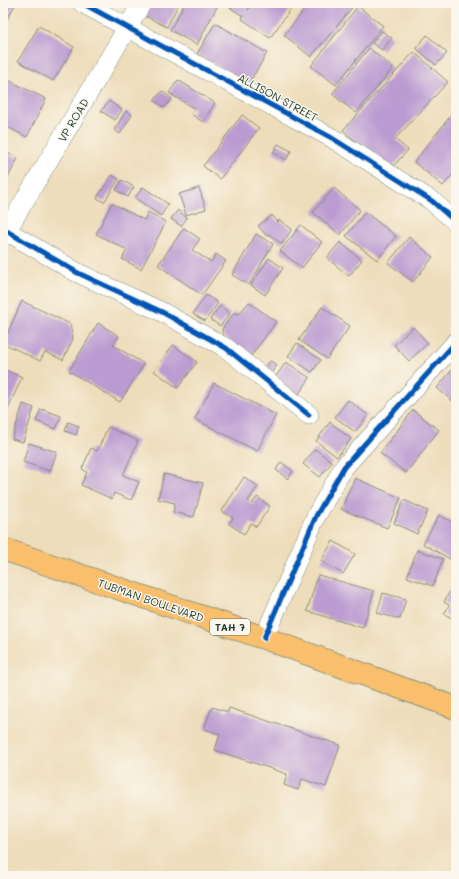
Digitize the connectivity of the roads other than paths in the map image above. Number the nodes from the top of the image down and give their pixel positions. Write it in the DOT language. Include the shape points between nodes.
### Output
graph roads {
  1 [pos="82,3"];
  2 [pos="142,3"];
  3 [pos="128,28"];
  4 [pos="456,222"];
  5 [pos="4,232"];
  6 [pos="456,342"];
  7 [pos="309,415"];
  8 [pos="3,549"];
  9 [pos="264,638"];
  10 [pos="456,708"];
  1 -- 3 [label="street, ALLISON STREET"];
  2 -- 3 [label="street, VP ROAD"];
  3 -- 4 [label="street, ALLISON STREET" via="332,138 432,201"];
  3 -- 5 [label="street, VP ROAD"];
  5 -- 7 [label="street" via="78,273 162,312 226,348"];
  6 -- 9 [label="street" via="344,467 316,516"];
  8 -- 9 [label="highway, TUBMAN BOULEVARD / TAH 7"];
  9 -- 10 [label="highway, TUBMAN BOULEVARD / TAH 7"];
}
